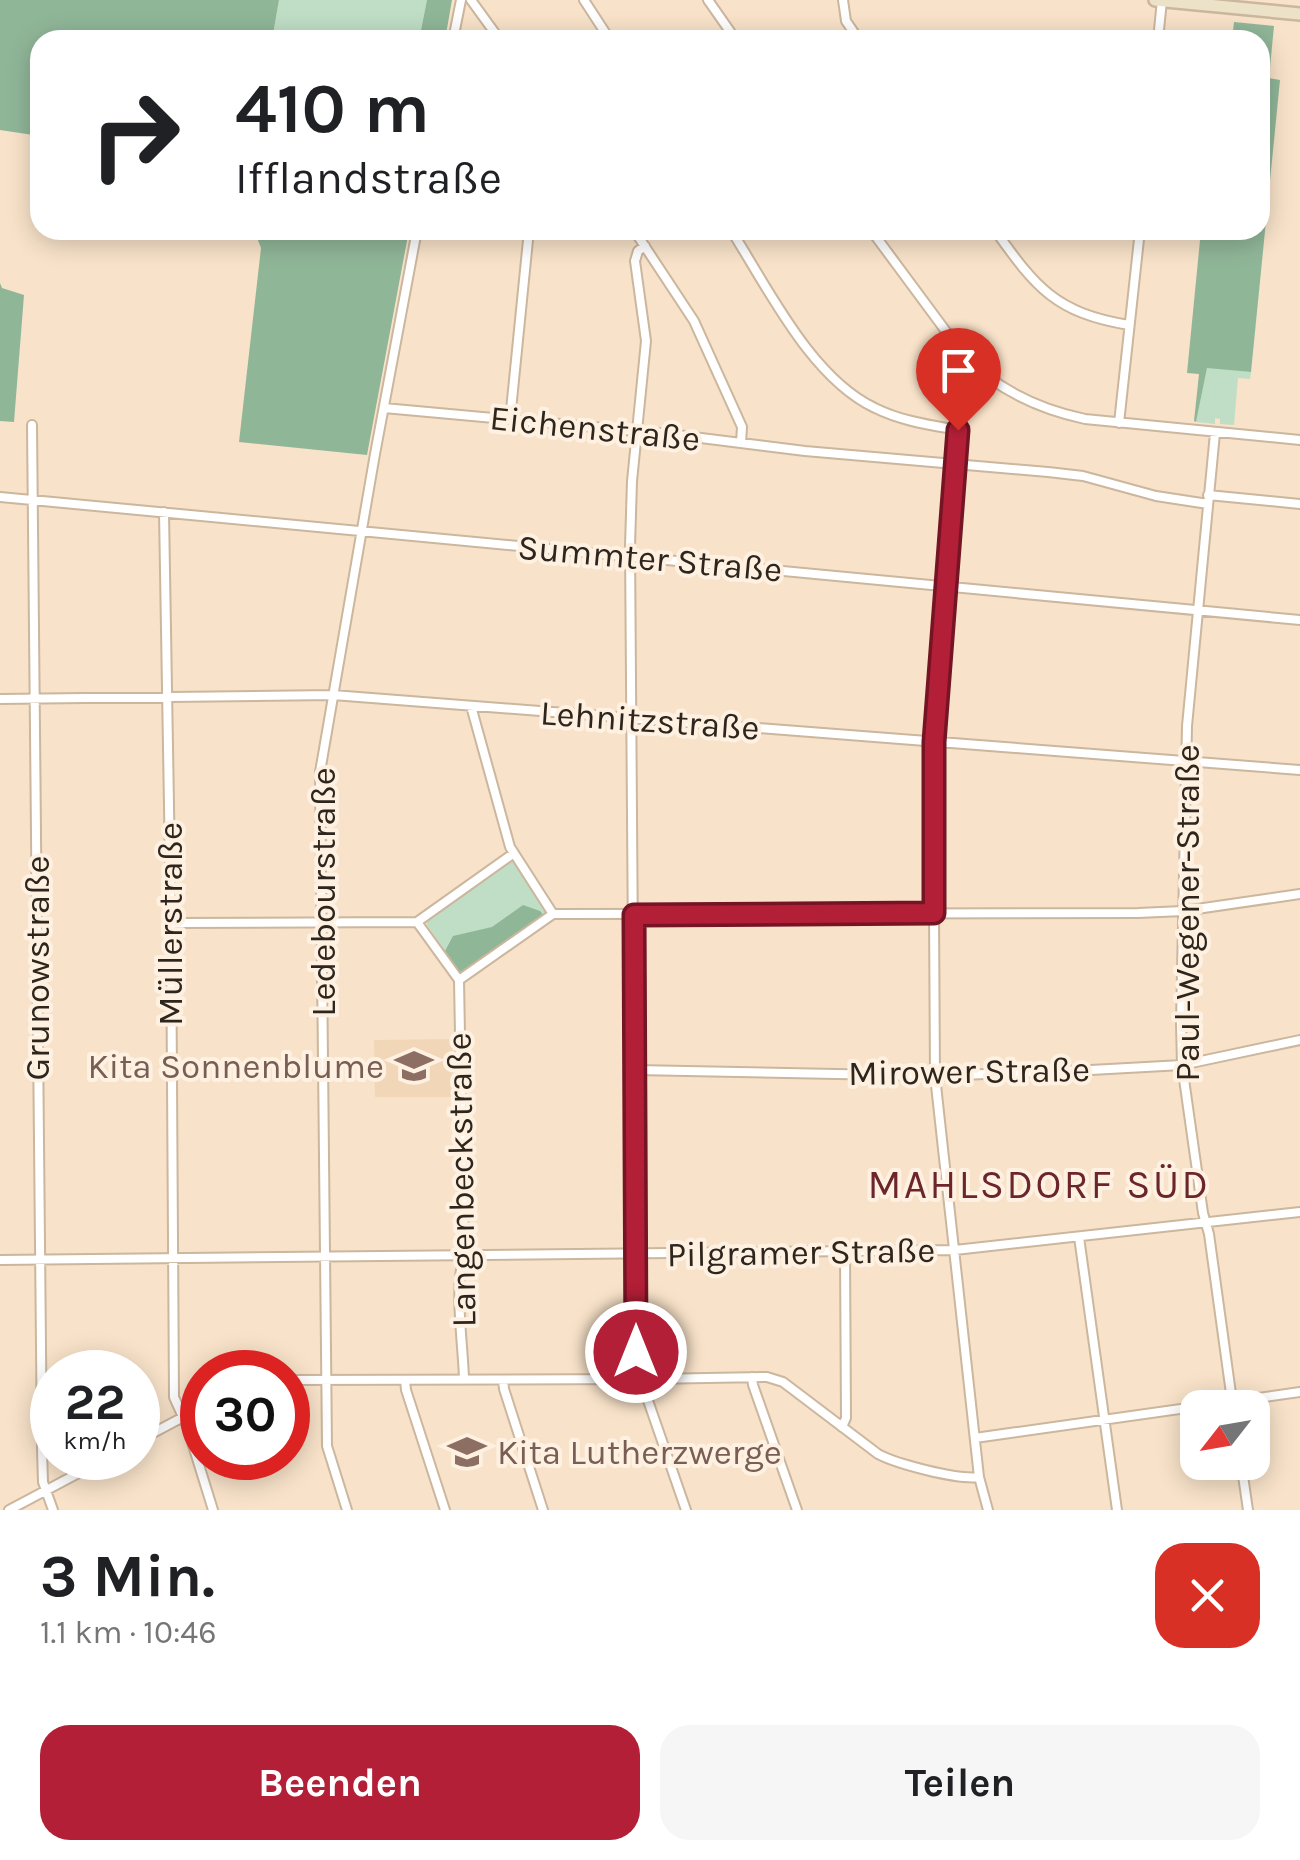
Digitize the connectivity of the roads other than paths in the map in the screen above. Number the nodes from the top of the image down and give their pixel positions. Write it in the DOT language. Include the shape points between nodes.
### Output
graph roads {
  1 [pos="461,0"];
  2 [pos="471,0"];
  3 [pos="584,0"];
  4 [pos="709,0"];
  5 [pos="843,0"];
  6 [pos="1160,0"];
  7 [pos="1300,14"];
  8 [pos="455,30"];
  9 [pos="493,30"];
  10 [pos="604,30"];
  11 [pos="729,30"];
  12 [pos="852,30"];
  13 [pos="1158,30"];
  14 [pos="415,240"];
  15 [pos="528,240"];
  16 [pos="641,240"];
  17 [pos="737,240"];
  18 [pos="879,240"];
  19 [pos="1002,240"];
  20 [pos="1139,240"];
  21 [pos="645,246"];
  22 [pos="1129,325"];
  23 [pos="978,370"];
  24 [pos="384,408"];
  25 [pos="510,420"];
  26 [pos="1118,423"];
  27 [pos="32,425"];
  28 [pos="958,430"];
  29 [pos="636,432"];
  30 [pos="1215,432"];
  31 [pos="1300,440"];
  32 [pos="742,443"];
  33 [pos="954,463"];
  34 [pos="0,497"];
  35 [pos="33,500"];
  36 [pos="1208,500"];
  37 [pos="1300,504"];
  38 [pos="164,512"];
  39 [pos="362,532"];
  40 [pos="630,556"];
  41 [pos="945,586"];
  42 [pos="1198,610"];
  43 [pos="1300,620"];
  44 [pos="332,695"];
  45 [pos="0,698"];
  46 [pos="34,698"];
  47 [pos="167,698"];
  48 [pos="470,706"];
  49 [pos="631,718"];
  50 [pos="934,742"];
  51 [pos="1186,760"];
  52 [pos="1300,770"];
  53 [pos="514,853"];
  54 [pos="1300,894"];
  55 [pos="1183,911"];
  56 [pos="934,913"];
  57 [pos="553,914"];
  58 [pos="634,915"];
  59 [pos="321,922"];
  60 [pos="417,922"];
  61 [pos="171,923"];
  62 [pos="459,980"];
  63 [pos="1300,1040"];
  64 [pos="1182,1065"];
  65 [pos="635,1070"];
  66 [pos="935,1076"];
  67 [pos="1300,1212"];
  68 [pos="1206,1223"];
  69 [pos="1079,1237"];
  70 [pos="955,1250"];
  71 [pos="845,1252"];
  72 [pos="636,1254"];
  73 [pos="464,1255"];
  74 [pos="325,1257"];
  75 [pos="172,1258"];
  76 [pos="39,1259"];
  77 [pos="0,1260"];
  78 [pos="752,1376"];
  79 [pos="464,1379"];
  80 [pos="641,1379"];
  81 [pos="310,1380"];
  82 [pos="326,1380"];
  83 [pos="405,1380"];
  84 [pos="503,1380"];
  85 [pos="1231,1390"];
  86 [pos="1300,1392"];
  87 [pos="1270,1398"];
  88 [pos="1180,1411"];
  89 [pos="180,1412"];
  90 [pos="1105,1420"];
  91 [pos="842,1427"];
  92 [pos="975,1438"];
  93 [pos="979,1478"];
  94 [pos="64,1480"];
  95 [pos="204,1480"];
  96 [pos="1244,1480"];
  97 [pos="46,1489"];
  98 [pos="9,1510"];
  99 [pos="53,1510"];
  100 [pos="214,1510"];
  101 [pos="347,1510"];
  102 [pos="445,1510"];
  103 [pos="543,1510"];
  104 [pos="686,1510"];
  105 [pos="797,1510"];
  106 [pos="988,1510"];
  107 [pos="1117,1510"];
  108 [pos="1248,1510"];
  1 -- 8 [label="street"];
  2 -- 9 [label="street"];
  3 -- 10 [label="street"];
  4 -- 11 [label="street"];
  5 -- 12 [label="street"];
  6 -- 7 [label="street"];
  6 -- 13 [label="street"];
  14 -- 24 [label="street, Ledebourstraße"];
  15 -- 25 [label="street"];
  16 -- 21 [label="street"];
  17 -- 28 [label="street" via="811,354 850,394 877,410"];
  18 -- 23 [label="street"];
  19 -- 22 [label="street" via="1041,289 1063,304"];
  20 -- 22 [label="street"];
  21 -- 29 [label="street" via="636,261 646,340"];
  21 -- 32 [label="street" via="694,321 742,427"];
  22 -- 26 [label="street"];
  23 -- 26 [label="street" via="1054,411"];
  23 -- 28 [label="street" via="960,405"];
  24 -- 25 [label="street, Eichenstraße"];
  24 -- 39 [label="street, Ledebourstraße"];
  25 -- 29 [label="street, Eichenstraße"];
  26 -- 30 [label="street"];
  27 -- 35 [label="street, Grunowstraße"];
  28 -- 33 [label="street"];
  29 -- 32 [label="street, Eichenstraße"];
  29 -- 40 [label="street"];
  30 -- 31 [label="street"];
  30 -- 36 [label="street, Paul-Wegener-Straße"];
  32 -- 33 [label="street, Eichenstraße"];
  33 -- 36 [label="street, Eichenstraße" via="1083,476 1137,492"];
  33 -- 41 [label="street"];
  34 -- 35 [label="street, Summter Straße"];
  35 -- 38 [label="street, Summter Straße"];
  35 -- 46 [label="street, Grunowstraße"];
  36 -- 37 [label="street, Eichenstraße"];
  36 -- 42 [label="street, Paul-Wegener-Straße"];
  38 -- 39 [label="street, Summter Straße"];
  38 -- 47 [label="street, Müllerstraße"];
  39 -- 40 [label="street, Summter Straße"];
  39 -- 44 [label="street, Ledebourstraße"];
  40 -- 41 [label="street, Summter Straße"];
  40 -- 49 [label="street"];
  41 -- 42 [label="street, Summter Straße"];
  41 -- 50 [label="street"];
  42 -- 43 [label="street, Summter Straße"];
  42 -- 51 [label="street, Paul-Wegener-Straße"];
  44 -- 47 [label="street, Lehnitzstraße"];
  44 -- 48 [label="street, Lehnitzstraße"];
  44 -- 59 [label="street, Ledebourstraße" via="320,772"];
  45 -- 46 [label="street, Lehnitzstraße"];
  46 -- 47 [label="street, Lehnitzstraße"];
  46 -- 76 [label="street, Grunowstraße"];
  47 -- 61 [label="street, Müllerstraße"];
  48 -- 49 [label="street, Lehnitzstraße"];
  48 -- 53 [label="street"];
  49 -- 50 [label="street, Lehnitzstraße"];
  49 -- 58 [label="street"];
  50 -- 51 [label="street, Lehnitzstraße"];
  50 -- 56 [label="street"];
  51 -- 52 [label="street, Lehnitzstraße"];
  51 -- 55 [label="street, Paul-Wegener-Straße"];
  53 -- 57 [label="street"];
  53 -- 60 [label="street"];
  54 -- 55 [label="street"];
  55 -- 56 [label="street"];
  55 -- 64 [label="street, Paul-Wegener-Straße"];
  56 -- 58 [label="street"];
  56 -- 66 [label="street"];
  57 -- 58 [label="street"];
  57 -- 62 [label="street"];
  58 -- 65 [label="street"];
  59 -- 60 [label="street"];
  59 -- 61 [label="street"];
  59 -- 74 [label="street, Ledebourstraße"];
  60 -- 62 [label="street"];
  61 -- 75 [label="street, Müllerstraße"];
  62 -- 73 [label="street, Langenbeckstraße"];
  63 -- 64 [label="street, Mirower Straße"];
  64 -- 66 [label="street, Mirower Straße"];
  64 -- 68 [label="street, Paul-Wegener-Straße"];
  65 -- 66 [label="street, Mirower Straße"];
  65 -- 72 [label="street"];
  66 -- 70 [label="street"];
  67 -- 68 [label="street, Pilgramer Straße"];
  68 -- 69 [label="street, Pilgramer Straße"];
  68 -- 85 [label="street, Paul-Wegener-Straße"];
  69 -- 70 [label="street, Pilgramer Straße"];
  69 -- 90 [label="street"];
  70 -- 71 [label="street, Pilgramer Straße"];
  70 -- 92 [label="street"];
  71 -- 72 [label="street, Pilgramer Straße"];
  71 -- 91 [label="street"];
  72 -- 73 [label="street, Pilgramer Straße"];
  72 -- 80 [label="street"];
  73 -- 74 [label="street, Pilgramer Straße"];
  73 -- 79 [label="street, Langenbeckstraße"];
  74 -- 75 [label="street, Pilgramer Straße"];
  74 -- 82 [label="street, Ledebourstraße"];
  75 -- 76 [label="street, Pilgramer Straße"];
  75 -- 89 [label="street, Müllerstraße" via="174,1397"];
  76 -- 77 [label="street, Pilgramer Straße"];
  76 -- 97 [label="street, Grunowstraße"];
  78 -- 80 [label="street"];
  78 -- 91 [label="street" via="783,1382"];
  78 -- 105 [label="street"];
  79 -- 83 [label="street"];
  79 -- 84 [label="street"];
  80 -- 84 [label="street"];
  80 -- 104 [label="street"];
  81 -- 82 [label="street"];
  82 -- 83 [label="street"];
  82 -- 101 [label="street, Ledebourstraße" via="327,1446"];
  83 -- 102 [label="street"];
  84 -- 103 [label="street"];
  86 -- 87 [label="street"];
  88 -- 90 [label="street"];
  90 -- 92 [label="street"];
  90 -- 107 [label="street"];
  91 -- 93 [label="street" via="890,1460"];
  92 -- 93 [label="street"];
  93 -- 106 [label="street"];
  94 -- 97 [label="street"];
  95 -- 100 [label="street, Müllerstraße"];
  96 -- 108 [label="street"];
  97 -- 98 [label="street"];
  97 -- 99 [label="street, Grunowstraße"];
}
